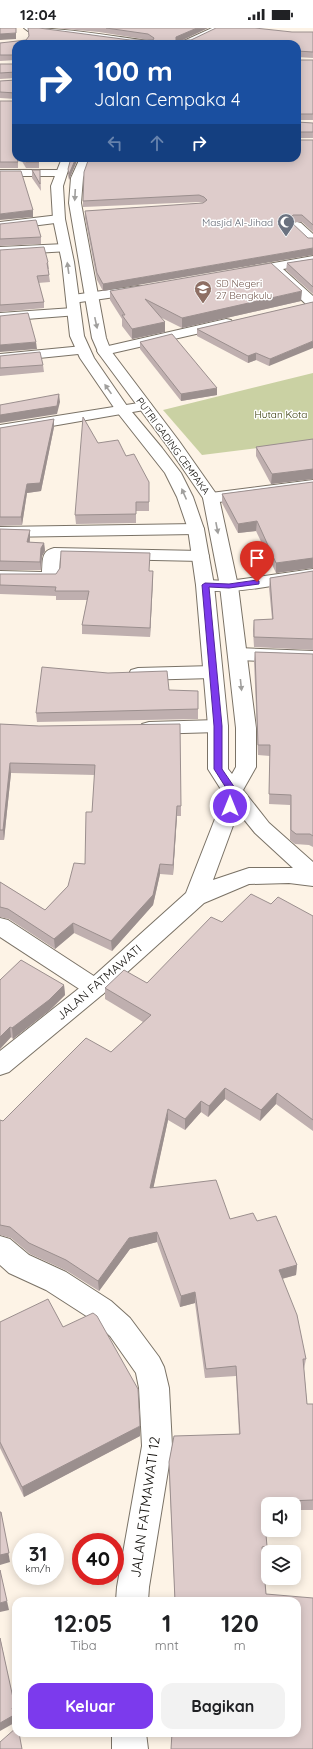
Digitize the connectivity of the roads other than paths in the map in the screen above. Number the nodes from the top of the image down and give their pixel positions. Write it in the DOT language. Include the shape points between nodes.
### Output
graph roads {
  1 [pos="204,28"];
  2 [pos="220,28"];
  3 [pos="51,29"];
  4 [pos="24,30"];
  5 [pos="122,40"];
  6 [pos="182,40"];
  7 [pos="184,40"];
  8 [pos="65,162"];
  9 [pos="83,162"];
  10 [pos="0,173"];
  11 [pos="61,173"];
  12 [pos="59,219"];
  13 [pos="0,226"];
  14 [pos="297,226"];
  15 [pos="313,240"];
  16 [pos="65,248"];
  17 [pos="0,251"];
  18 [pos="313,260"];
  19 [pos="274,267"];
  20 [pos="236,273"];
  21 [pos="152,287"];
  22 [pos="92,298"];
  23 [pos="313,304"];
  24 [pos="73,306"];
  25 [pos="298,308"];
  26 [pos="0,317"];
  27 [pos="236,321"];
  28 [pos="83,350"];
  29 [pos="104,351"];
  30 [pos="0,358"];
  31 [pos="145,406"];
  32 [pos="122,409"];
  33 [pos="0,430"];
  34 [pos="313,485"];
  35 [pos="212,498"];
  36 [pos="196,529"];
  37 [pos="0,532"];
  38 [pos="202,556"];
  39 [pos="313,574"];
  40 [pos="0,576"];
  41 [pos="205,585"];
  42 [pos="229,586"];
  43 [pos="238,654"];
  44 [pos="313,657"];
  45 [pos="213,672"];
  46 [pos="123,674"];
  47 [pos="218,726"];
  48 [pos="130,728"];
  49 [pos="232,791"];
  50 [pos="313,874"];
  51 [pos="313,878"];
  52 [pos="196,896"];
  53 [pos="0,926"];
  54 [pos="95,988"];
  55 [pos="0,1065"];
  56 [pos="0,1248"];
  57 [pos="132,1597"];
  58 [pos="129,1737"];
  59 [pos="130,1749"];
  1 -- 6 [label="street"];
  2 -- 7 [label="street"];
  3 -- 4 [label="street"];
  3 -- 5 [label="street"];
  8 -- 11 [label="street, PUTRI GADING CEMPAKA"];
  9 -- 22 [label="street, PUTRI GADING CEMPAKA, one-way" via="77,178 75,203 81,213 82,251"];
  10 -- 11 [label="street"];
  11 -- 12 [label="street, PUTRI GADING CEMPAKA" via="57,186"];
  12 -- 13 [label="street"];
  12 -- 16 [label="street, PUTRI GADING CEMPAKA"];
  14 -- 15 [label="street"];
  16 -- 17 [label="street"];
  24 -- 16 [label="street, PUTRI GADING CEMPAKA, one-way"];
  18 -- 19 [label="street"];
  19 -- 20 [label="street"];
  19 -- 23 [label="street"];
  21 -- 22 [label="street"];
  22 -- 24 [label="street"];
  22 -- 29 [label="street, PUTRI GADING CEMPAKA, one-way" via="99,338"];
  23 -- 25 [label="street"];
  24 -- 26 [label="street"];
  24 -- 28 [label="street, PUTRI GADING CEMPAKA"];
  27 -- 29 [label="street"];
  28 -- 30 [label="street"];
  32 -- 28 [label="street, PUTRI GADING CEMPAKA, one-way"];
  29 -- 31 [label="street, PUTRI GADING CEMPAKA"];
  31 -- 32 [label="street"];
  31 -- 35 [label="street, PUTRI GADING CEMPAKA"];
  32 -- 33 [label="street"];
  36 -- 32 [label="street, PUTRI GADING CEMPAKA, one-way" via="173,473"];
  34 -- 35 [label="street"];
  35 -- 42 [label="street, PUTRI GADING CEMPAKA, one-way"];
  36 -- 37 [label="street"];
  36 -- 38 [label="street, PUTRI GADING CEMPAKA"];
  38 -- 40 [label="street" via="54,553 50,577"];
  38 -- 41 [label="street, PUTRI GADING CEMPAKA"];
  39 -- 42 [label="street"];
  41 -- 42 [label="street"];
  41 -- 45 [label="street, PUTRI GADING CEMPAKA"];
  42 -- 43 [label="street, PUTRI GADING CEMPAKA"];
  43 -- 44 [label="street"];
  43 -- 49 [label="street, PUTRI GADING CEMPAKA, one-way" via="246,728 246,767"];
  45 -- 46 [label="street"];
  45 -- 47 [label="street, PUTRI GADING CEMPAKA"];
  47 -- 48 [label="street"];
  47 -- 49 [label="street, PUTRI GADING CEMPAKA" via="218,769"];
  49 -- 50 [label="street, PUTRI GADING CEMPAKA" via="255,820"];
  49 -- 52 [label="street, PUTRI GADING CEMPAKA" via="230,806"];
  51 -- 52 [label="street" via="283,874 248,876"];
  52 -- 54 [label="street, JALAN FATMAWATI"];
  53 -- 54 [label="street"];
  54 -- 55 [label="street, JALAN FATMAWATI"];
  56 -- 57 [label="street, JALAN FATMAWATI 12" via="19,1264 56,1281 101,1310 120,1328 149,1367 154,1388 157,1446"];
  58 -- 59 [label="street"];
}
